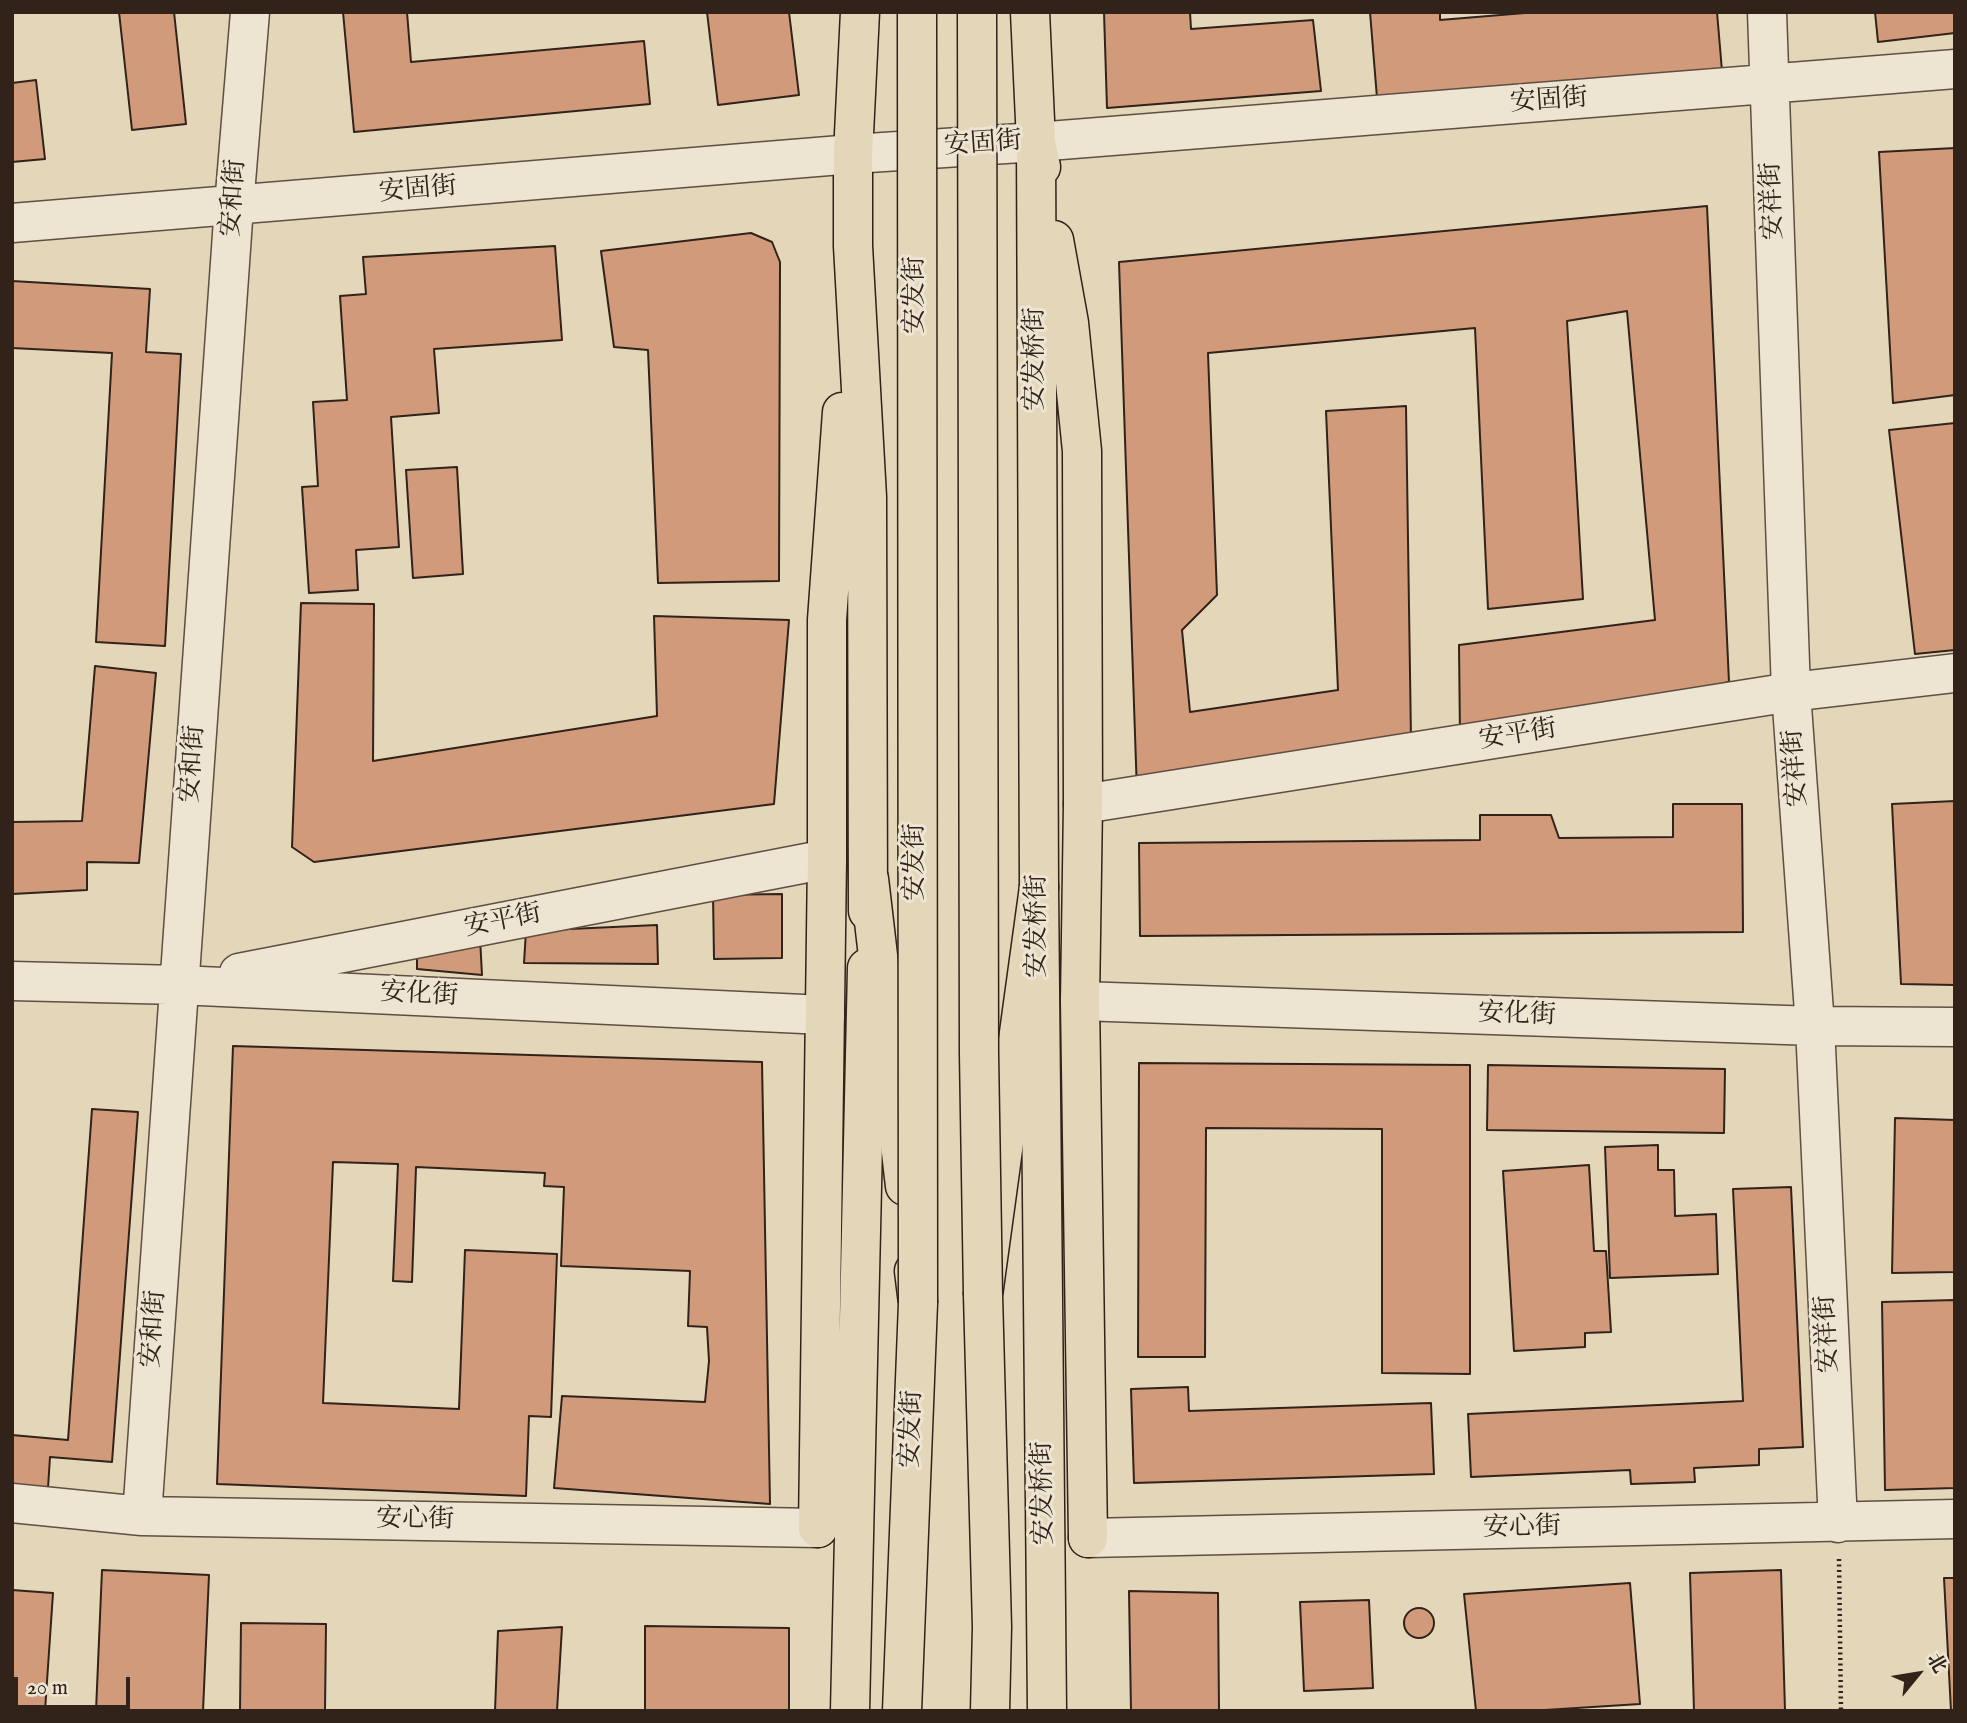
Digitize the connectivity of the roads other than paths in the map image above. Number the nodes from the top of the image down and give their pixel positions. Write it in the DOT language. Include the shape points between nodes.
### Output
graph roads {
  1 [pos="250,12"];
  2 [pos="860,12"];
  3 [pos="916,12"];
  4 [pos="977,12"];
  5 [pos="1030,12"];
  6 [pos="1767,12"];
  7 [pos="1955,69"];
  8 [pos="1770,84"];
  9 [pos="1036,142"];
  10 [pos="853,154"];
  11 [pos="234,206"];
  12 [pos="12,223"];
  13 [pos="853,246"];
  14 [pos="1955,673"];
  15 [pos="1791,692"];
  16 [pos="1083,804"];
  17 [pos="827,859"];
  18 [pos="869,879"];
  19 [pos="1039,887"];
  20 [pos="12,981"];
  21 [pos="179,985"];
  22 [pos="1080,1001"];
  23 [pos="825,1015"];
  24 [pos="1815,1026"];
  25 [pos="1955,1027"];
  26 [pos="983,1295"];
  27 [pos="918,1303"];
  28 [pos="12,1503"];
  29 [pos="142,1516"];
  30 [pos="1955,1519"];
  31 [pos="1839,1523"];
  32 [pos="818,1528"];
  33 [pos="1088,1538"];
  34 [pos="850,1711"];
  35 [pos="902,1711"];
  36 [pos="990,1711"];
  37 [pos="1047,1711"];
  1 -- 11 [label="street, 安和街"];
  2 -- 10 [label="main road, 安发街"];
  3 -- 27 [label="main road, 安发街, bridge"];
  4 -- 26 [label="main road, bridge"];
  5 -- 9 [label="main road"];
  6 -- 8 [label="street, 安祥街"];
  7 -- 8 [label="street, 安固街"];
  8 -- 9 [label="street, 安固街"];
  8 -- 15 [label="street, 安祥街"];
  9 -- 10 [label="street, 安固街"];
  9 -- 16 [label="main road" via="1069,323 1082,451"];
  9 -- 19 [label="main road, 安发桥街"];
  10 -- 11 [label="street, 安固街"];
  10 -- 13 [label="main road, 安发街"];
  11 -- 12 [label="street, 安固街"];
  11 -- 21 [label="street, 安和街"];
  13 -- 17 [label="main road, 安发街" via="827,620"];
  13 -- 18 [label="main road, 安发街" via="867,497"];
  14 -- 15 [label="street, 安平街"];
  15 -- 16 [label="street, 安平街"];
  15 -- 24 [label="street, 安祥街"];
  16 -- 22 [label="main road"];
  17 -- 21 [label="street, 安平街"];
  17 -- 23 [label="main road, 安发街"];
  18 -- 27 [label="main road"];
  18 -- 34 [label="main road, 安发街"];
  19 -- 26 [label="main road"];
  19 -- 37 [label="main road, 安发桥街"];
  20 -- 21 [label="street, 安化街"];
  21 -- 23 [label="street, 安化街"];
  21 -- 29 [label="street, 安和街"];
  22 -- 24 [label="street, 安化街"];
  22 -- 33 [label="main road"];
  23 -- 32 [label="main road, 安发街"];
  24 -- 25 [label="street, 安化街"];
  24 -- 31 [label="street, 安祥街"];
  26 -- 36 [label="main road"];
  27 -- 35 [label="main road, 安发街"];
  28 -- 29 [label="street, 安心街"];
  29 -- 32 [label="street, 安心街"];
  30 -- 31 [label="street, 安心街"];
  31 -- 33 [label="street, 安心街"];
}
